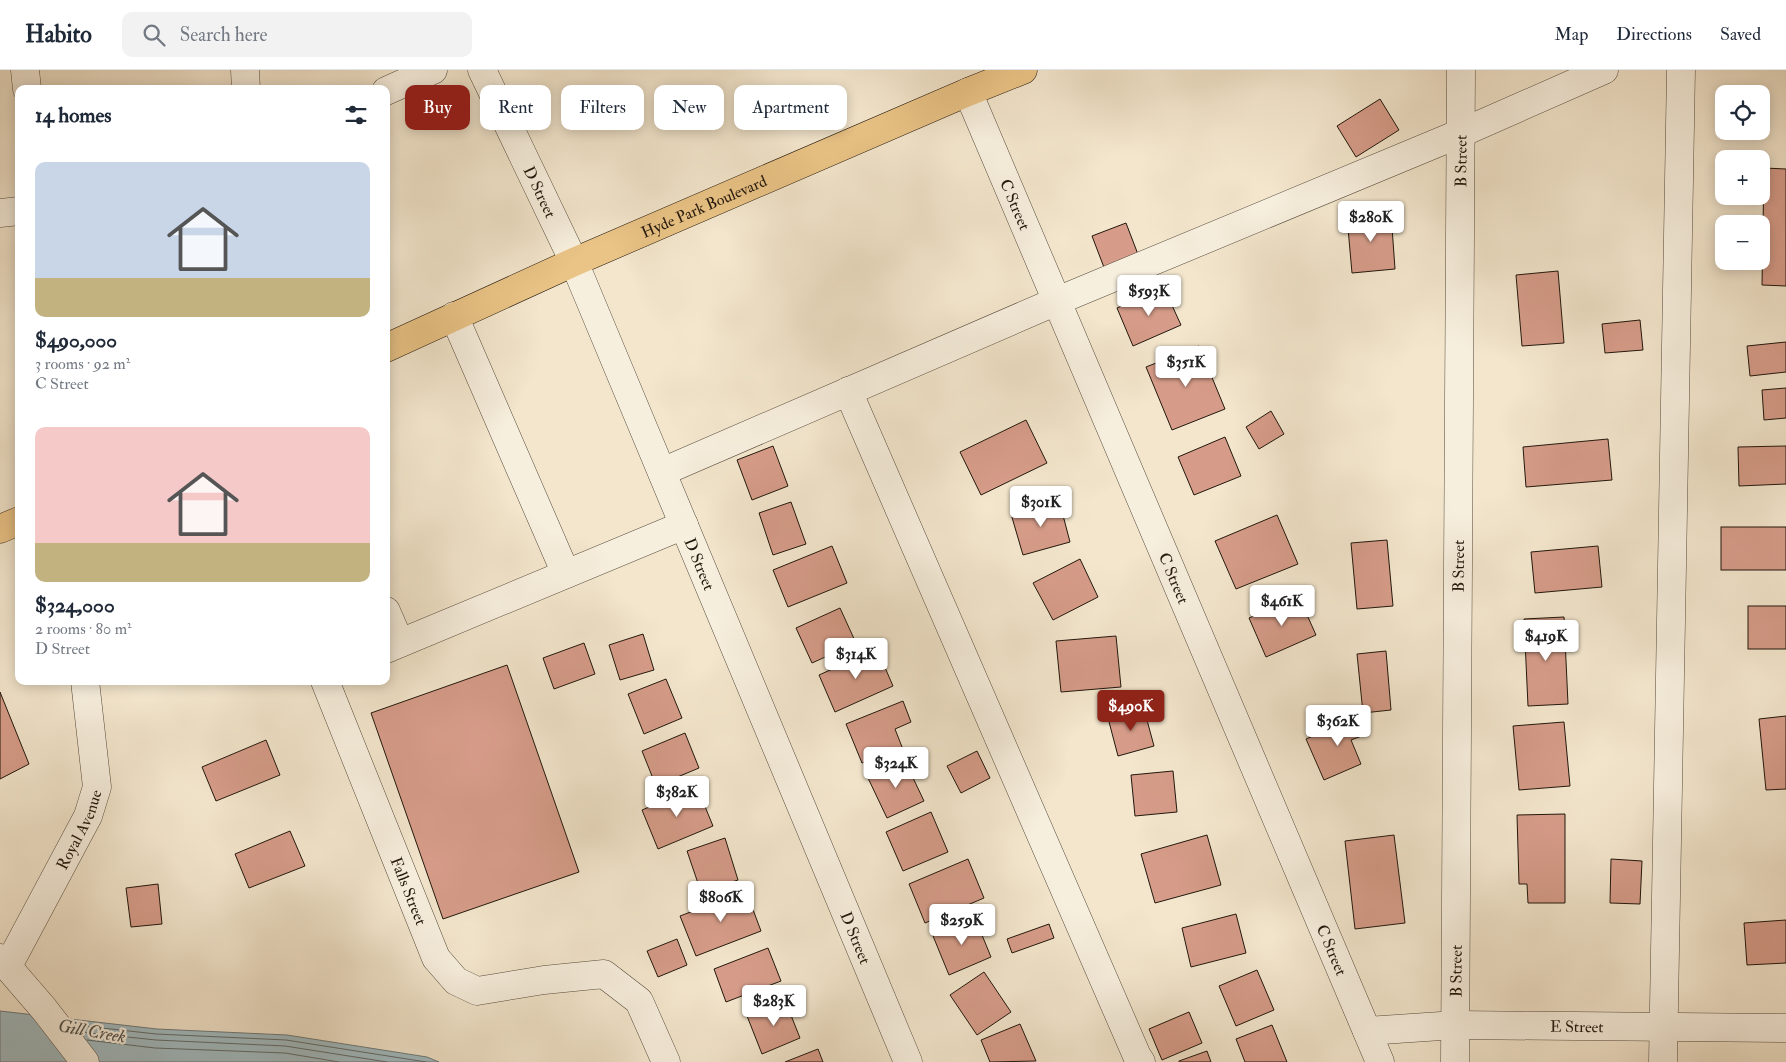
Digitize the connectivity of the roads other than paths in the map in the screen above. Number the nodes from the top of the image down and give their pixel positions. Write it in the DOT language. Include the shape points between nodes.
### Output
graph roads {
  1 [pos="25,70"];
  2 [pos="244,70"];
  3 [pos="433,70"];
  4 [pos="482,70"];
  5 [pos="1461,70"];
  6 [pos="1604,70"];
  7 [pos="1681,70"];
  8 [pos="1016,72"];
  9 [pos="26,85"];
  10 [pos="246,85"];
  11 [pos="390,90"];
  12 [pos="968,92"];
  13 [pos="1461,133"];
  14 [pos="15,211"];
  15 [pos="0,213"];
  16 [pos="574,262"];
  17 [pos="1057,301"];
  18 [pos="454,316"];
  19 [pos="390,346"];
  20 [pos="848,391"];
  21 [pos="662,472"];
  22 [pos="15,523"];
  23 [pos="684,525"];
  24 [pos="0,529"];
  25 [pos="566,574"];
  26 [pos="390,631"];
  27 [pos="393,646"];
  28 [pos="86,685"];
  29 [pos="327,685"];
  30 [pos="4,962"];
  31 [pos="1456,1026"];
  32 [pos="1664,1027"];
  33 [pos="1786,1028"];
  34 [pos="1367,1031"];
  35 [pos="85,1062"];
  36 [pos="666,1062"];
  37 [pos="908,1062"];
  38 [pos="1141,1062"];
  39 [pos="1380,1062"];
  40 [pos="1455,1062"];
  41 [pos="1662,1062"];
  1 -- 9 [label="street"];
  2 -- 10 [label="street"];
  3 -- 11 [label="street"];
  4 -- 16 [label="street, D Street"];
  5 -- 13 [label="street, B Street"];
  6 -- 13 [label="street"];
  7 -- 32 [label="street"];
  8 -- 12 [label="main road, Hyde Park Boulevard"];
  12 -- 16 [label="main road, Hyde Park Boulevard"];
  12 -- 17 [label="street, C Street"];
  13 -- 17 [label="street"];
  13 -- 31 [label="street, B Street"];
  14 -- 15 [label="street"];
  16 -- 18 [label="main road, Hyde Park Boulevard"];
  16 -- 21 [label="street, D Street"];
  17 -- 20 [label="street"];
  17 -- 34 [label="street, C Street"];
  18 -- 19 [label="main road, Hyde Park Boulevard"];
  18 -- 25 [label="street"];
  20 -- 21 [label="street"];
  20 -- 38 [label="street"];
  21 -- 23 [label="street, D Street"];
  22 -- 24 [label="main road"];
  23 -- 25 [label="street"];
  23 -- 37 [label="street, D Street"];
  25 -- 27 [label="street"];
  26 -- 27 [label="street"];
  28 -- 30 [label="street, Royal Avenue" via="97,787 88,816"];
  29 -- 36 [label="street, Falls Street" via="436,958 456,981 477,991 604,974 639,1001"];
  30 -- 35 [label="street"];
  31 -- 32 [label="street, E Street"];
  31 -- 34 [label="street, E Street"];
  31 -- 40 [label="street, B Street"];
  32 -- 33 [label="street, E Street"];
  32 -- 41 [label="street"];
  34 -- 39 [label="street, C Street"];
}
